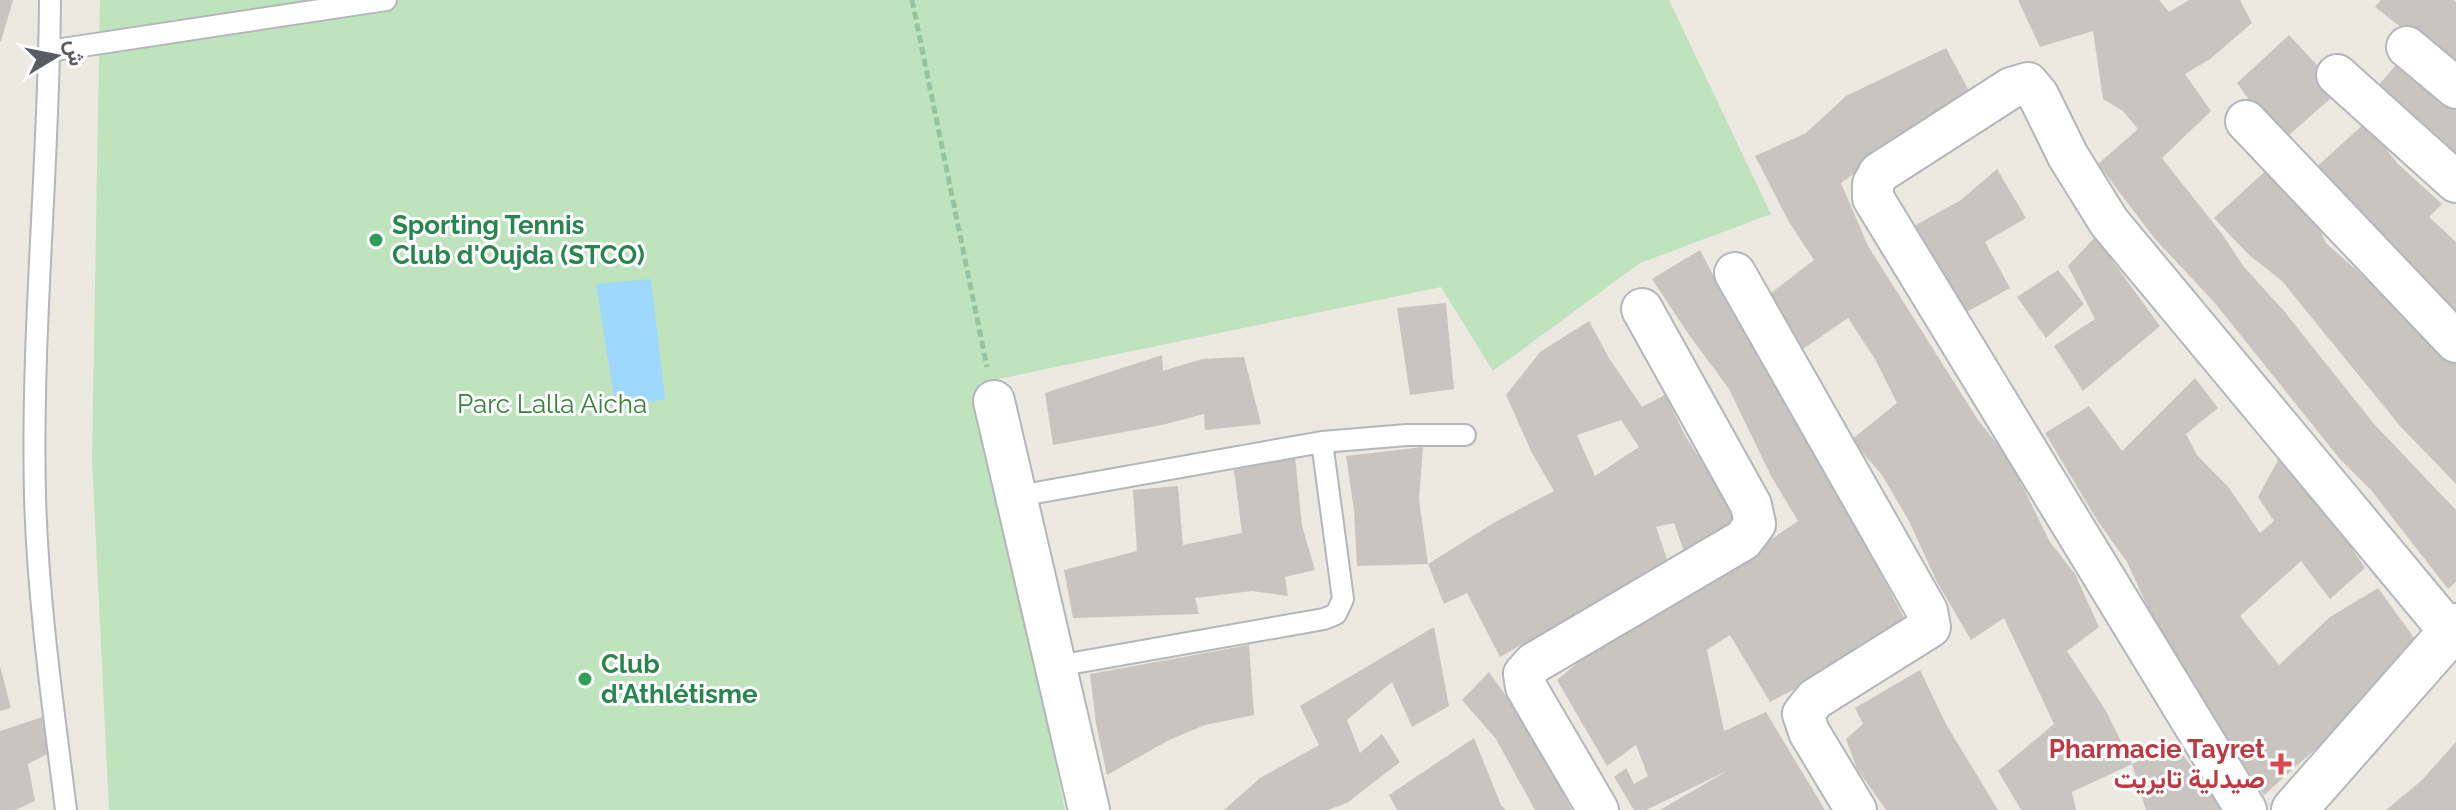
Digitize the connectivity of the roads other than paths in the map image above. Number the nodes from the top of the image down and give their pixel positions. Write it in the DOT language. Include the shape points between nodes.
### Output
graph roads {
  1 [pos="50,0"];
  2 [pos="386,0"];
  3 [pos="2407,47"];
  4 [pos="49,51"];
  5 [pos="2337,75"];
  6 [pos="2456,88"];
  7 [pos="2246,121"];
  8 [pos="2456,182"];
  9 [pos="1735,273"];
  10 [pos="1642,309"];
  11 [pos="2456,342"];
  12 [pos="994,401"];
  13 [pos="1465,435"];
  14 [pos="1322,442"];
  15 [pos="1018,496"];
  16 [pos="2453,629"];
  17 [pos="1057,666"];
  18 [pos="66,810"];
  19 [pos="1089,810"];
  20 [pos="1598,810"];
  21 [pos="1856,810"];
  22 [pos="2246,810"];
  23 [pos="2294,810"];
  1 -- 4 [label="lane"];
  2 -- 4 [label="lane"];
  3 -- 6 [label="street"];
  4 -- 18 [label="lane" via="35,498 45,647"];
  5 -- 8 [label="street"];
  7 -- 11 [label="street"];
  9 -- 21 [label="street" via="1927,611 1930,627 1815,699 1803,714"];
  10 -- 20 [label="street" via="1751,505 1755,524 1743,540 1534,663 1524,674 1526,687"];
  12 -- 15 [label="street"];
  13 -- 14 [label="lane"];
  14 -- 15 [label="lane"];
  14 -- 17 [label="lane" via="1343,599 1336,614"];
  15 -- 17 [label="street"];
  16 -- 22 [label="street" via="2109,222 2028,83 2011,88 1879,173 1873,198"];
  16 -- 23 [label="street"];
  17 -- 19 [label="street"];
}
